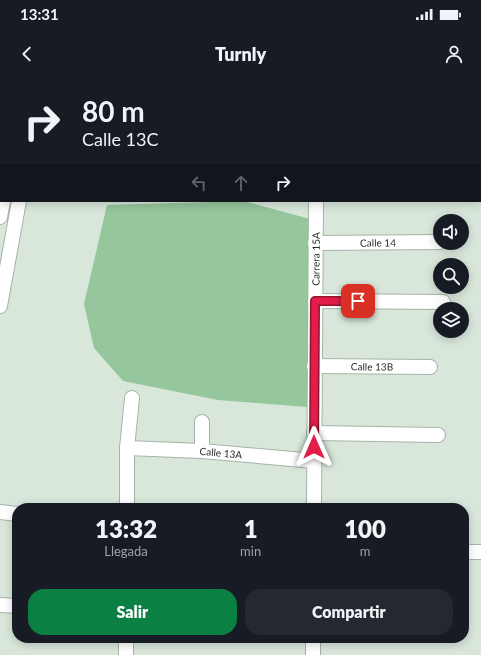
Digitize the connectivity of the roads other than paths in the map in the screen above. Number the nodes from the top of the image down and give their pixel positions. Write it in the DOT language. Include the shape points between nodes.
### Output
graph roads {
  1 [pos="3,202"];
  2 [pos="19,202"];
  3 [pos="316,202"];
  4 [pos="0,217"];
  5 [pos="433,242"];
  6 [pos="315,243"];
  7 [pos="315,301"];
  8 [pos="443,302"];
  9 [pos="0,306"];
  10 [pos="314,366"];
  11 [pos="430,367"];
  12 [pos="132,398"];
  13 [pos="202,422"];
  14 [pos="314,433"];
  15 [pos="438,435"];
  16 [pos="127,448"];
  17 [pos="202,451"];
  18 [pos="314,461"];
  19 [pos="127,503"];
  20 [pos="314,503"];
  21 [pos="0,512"];
  22 [pos="12,513"];
  23 [pos="469,552"];
  24 [pos="481,552"];
  25 [pos="0,605"];
  26 [pos="12,606"];
  27 [pos="126,643"];
  28 [pos="313,643"];
  29 [pos="126,655"];
  30 [pos="313,655"];
  1 -- 4 [label="street"];
  2 -- 9 [label="street"];
  3 -- 6 [label="street, Carrera 15A"];
  5 -- 6 [label="street, Calle 14"];
  6 -- 7 [label="street, Carrera 15A"];
  7 -- 8 [label="street"];
  7 -- 10 [label="street, Carrera 15A"];
  10 -- 11 [label="street, Calle 13B"];
  10 -- 14 [label="street, Carrera 15A"];
  12 -- 16 [label="street"];
  13 -- 17 [label="street"];
  14 -- 15 [label="street"];
  14 -- 18 [label="street, Carrera 15A"];
  16 -- 17 [label="street, Calle 13A"];
  16 -- 19 [label="street"];
  17 -- 18 [label="street, Calle 13A"];
  18 -- 20 [label="street, Carrera 15A"];
  21 -- 22 [label="street"];
  23 -- 24 [label="street"];
  25 -- 26 [label="street"];
  27 -- 29 [label="street"];
  28 -- 30 [label="street"];
}
